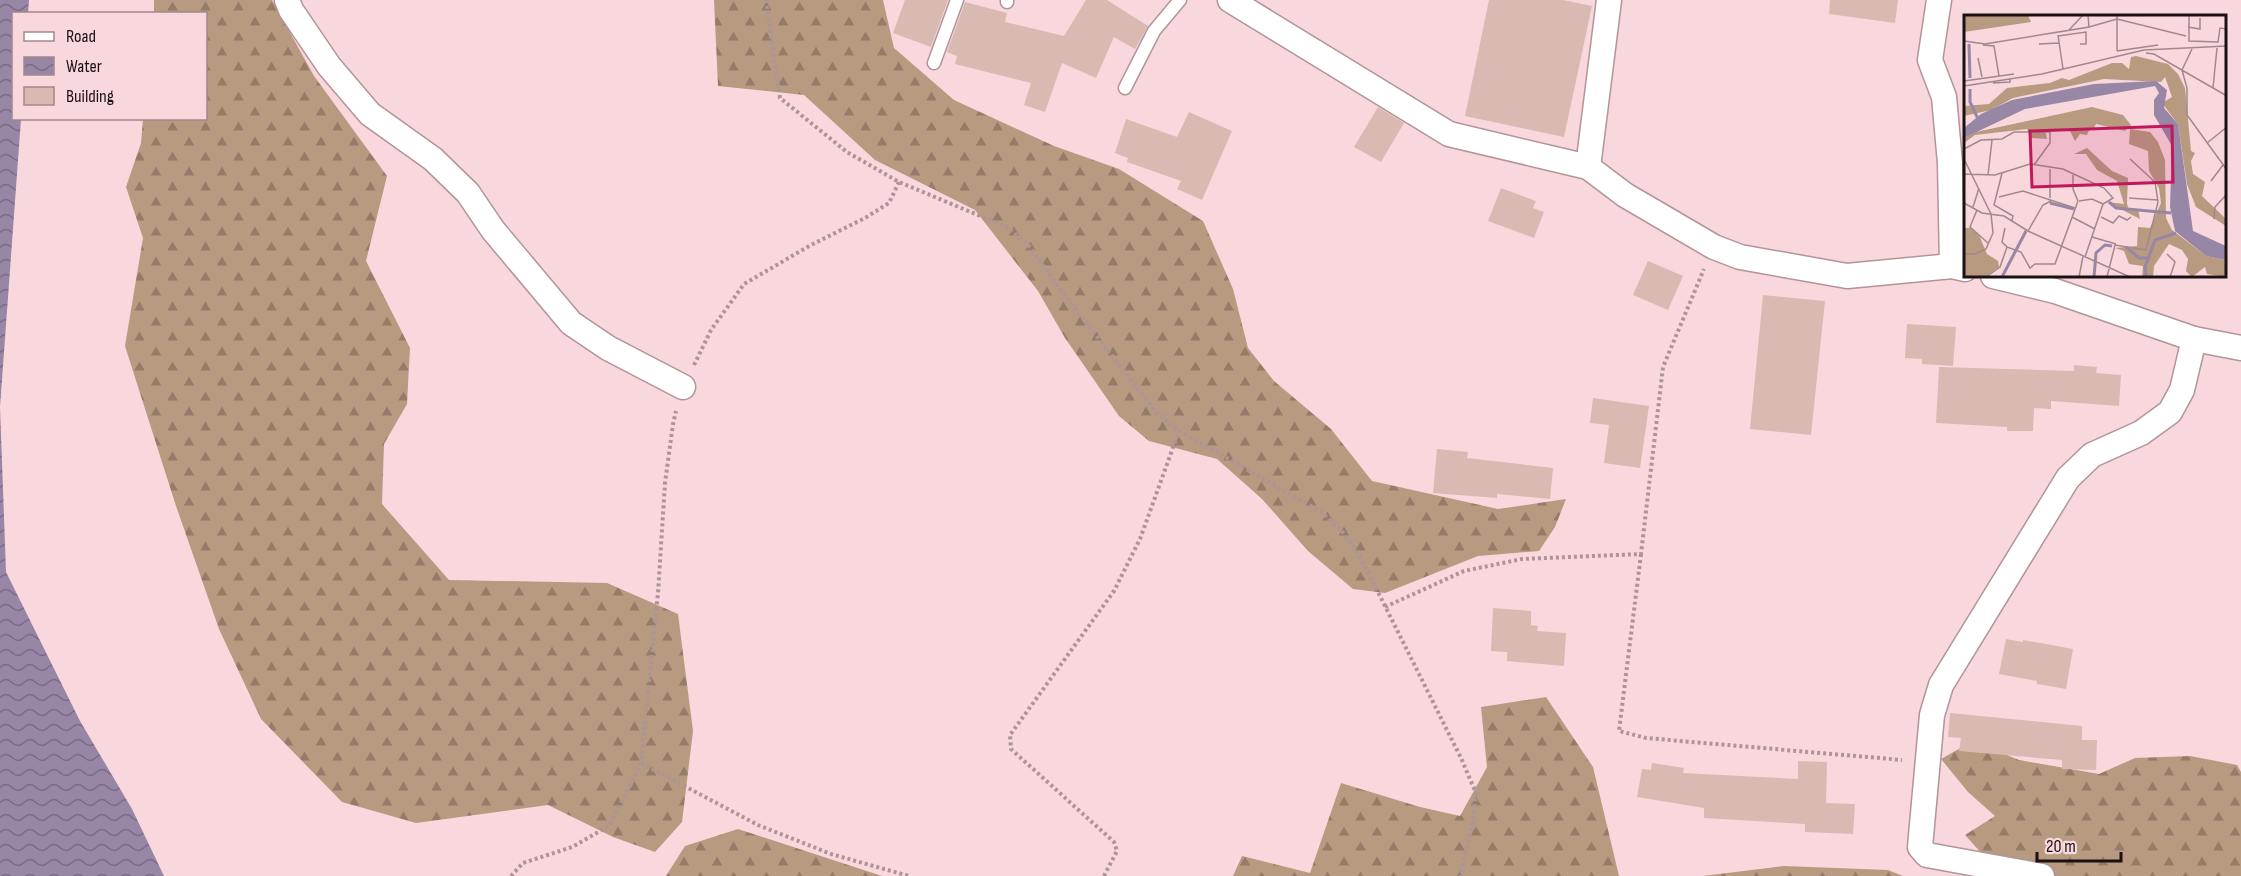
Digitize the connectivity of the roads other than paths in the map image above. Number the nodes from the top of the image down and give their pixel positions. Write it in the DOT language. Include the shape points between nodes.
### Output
graph roads {
  1 [pos="288,0"];
  2 [pos="957,0"];
  3 [pos="1180,0"];
  4 [pos="1230,0"];
  5 [pos="1609,0"];
  6 [pos="1939,0"];
  7 [pos="934,63"];
  8 [pos="1125,88"];
  9 [pos="1588,167"];
  10 [pos="1958,267"];
  11 [pos="2001,278"];
  12 [pos="2194,339"];
  13 [pos="2241,348"];
  14 [pos="683,387"];
  15 [pos="2042,876"];
  1 -- 14 [label="street" via="329,66 370,114 433,159 468,193 493,230 571,323 608,348"];
  2 -- 7 [label="lane"];
  3 -- 8 [label="lane" via="1154,31"];
  4 -- 9 [label="street" via="1449,134"];
  5 -- 9 [label="street"];
  6 -- 10 [label="street" via="1930,60 1944,97"];
  9 -- 10 [label="street" via="1625,195 1714,247 1740,257 1847,276"];
  11 -- 12 [label="street" via="2055,291"];
  12 -- 13 [label="street"];
  12 -- 15 [label="street" via="2182,390 2170,412 2141,433 2092,455 2068,478 1941,685 1932,715 1920,847 1927,855"];
}
